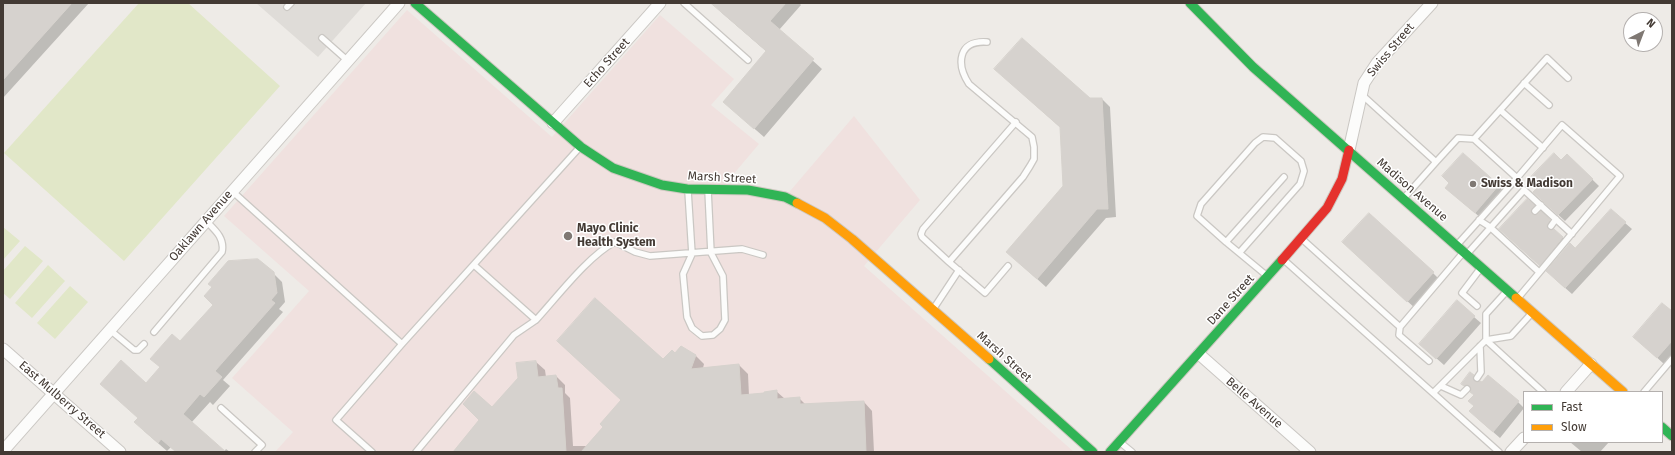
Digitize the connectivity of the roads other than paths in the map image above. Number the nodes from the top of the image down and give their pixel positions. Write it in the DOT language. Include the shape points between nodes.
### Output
graph roads {
  1 [pos="399,3"];
  2 [pos="415,3"];
  3 [pos="660,3"];
  4 [pos="684,3"];
  5 [pos="1190,3"];
  6 [pos="1432,3"];
  7 [pos="322,38"];
  8 [pos="987,42"];
  9 [pos="748,60"];
  10 [pos="348,61"];
  11 [pos="1568,78"];
  12 [pos="1524,83"];
  13 [pos="1361,94"];
  14 [pos="1549,105"];
  15 [pos="1500,110"];
  16 [pos="1016,122"];
  17 [pos="553,123"];
  18 [pos="1474,139"];
  19 [pos="581,147"];
  20 [pos="1543,148"];
  21 [pos="1349,150"];
  22 [pos="1436,162"];
  23 [pos="1284,177"];
  24 [pos="1517,178"];
  25 [pos="688,189"];
  26 [pos="708,190"];
  27 [pos="232,191"];
  28 [pos="1404,199"];
  29 [pos="1540,205"];
  30 [pos="1535,211"];
  31 [pos="206,220"];
  32 [pos="1478,220"];
  33 [pos="1556,220"];
  34 [pos="1551,226"];
  35 [pos="1490,227"];
  36 [pos="1572,234"];
  37 [pos="1302,238"];
  38 [pos="1226,242"];
  39 [pos="1457,245"];
  40 [pos="711,251"];
  41 [pos="1240,252"];
  42 [pos="1465,253"];
  43 [pos="692,254"];
  44 [pos="763,254"];
  45 [pos="1283,259"];
  46 [pos="949,262"];
  47 [pos="474,265"];
  48 [pos="1008,266"];
  49 [pos="1482,268"];
  50 [pos="959,270"];
  51 [pos="1539,272"];
  52 [pos="1268,277"];
  53 [pos="1508,291"];
  54 [pos="1518,299"];
  55 [pos="1477,306"];
  56 [pos="933,310"];
  57 [pos="1532,312"];
  58 [pos="536,320"];
  59 [pos="1400,327"];
  60 [pos="110,330"];
  61 [pos="154,332"];
  62 [pos="1486,340"];
  63 [pos="144,344"];
  64 [pos="402,344"];
  65 [pos="1480,346"];
  66 [pos="3,349"];
  67 [pos="1199,354"];
  68 [pos="1672,359"];
  69 [pos="1429,361"];
  70 [pos="1591,364"];
  71 [pos="1477,378"];
  72 [pos="1440,386"];
  73 [pos="1467,389"];
  74 [pos="1542,391"];
  75 [pos="1567,391"];
  76 [pos="1622,391"];
  77 [pos="1645,391"];
  78 [pos="54,393"];
  79 [pos="1433,393"];
  80 [pos="222,408"];
  81 [pos="1663,428"];
  82 [pos="1672,436"];
  83 [pos="1523,439"];
  84 [pos="1119,441"];
  85 [pos="3,451"];
  86 [pos="120,452"];
  87 [pos="255,452"];
  88 [pos="372,452"];
  89 [pos="416,452"];
  90 [pos="1093,452"];
  91 [pos="1110,452"];
  92 [pos="1132,452"];
  93 [pos="1310,452"];
  94 [pos="1499,452"];
  95 [pos="1511,452"];
  1 -- 10 [label="street, Oaklawn Avenue"];
  2 -- 17 [label="street, Marsh Street"];
  3 -- 17 [label="street, Echo Street"];
  4 -- 9 [label="lane"];
  5 -- 21 [label="street, Madison Avenue" via="1252,67"];
  6 -- 13 [label="street, Swiss Street" via="1377,63 1364,83"];
  7 -- 10 [label="lane"];
  8 -- 16 [label="lane" via="971,43 966,48 961,57 964,75 969,84"];
  10 -- 27 [label="street, Oaklawn Avenue"];
  11 -- 12 [label="lane" via="1547,58"];
  12 -- 14 [label="lane"];
  12 -- 15 [label="lane"];
  13 -- 21 [label="street, Swiss Street"];
  13 -- 22 [label="lane"];
  15 -- 18 [label="lane"];
  15 -- 20 [label="lane"];
  16 -- 46 [label="lane" via="1032,137 1034,159 1023,177"];
  16 -- 46 [label="lane" via="923,229 922,237"];
  17 -- 19 [label="street, Marsh Street"];
  18 -- 22 [label="lane" via="1458,138"];
  18 -- 24 [label="lane"];
  19 -- 25 [label="street, Marsh Street" via="613,168 662,185"];
  19 -- 47 [label="lane"];
  20 -- 24 [label="lane"];
  20 -- 36 [label="lane" via="1562,125 1620,176"];
  21 -- 28 [label="street, Madison Avenue"];
  21 -- 37 [label="street, Dane Street" via="1342,179 1326,208"];
  22 -- 28 [label="lane"];
  23 -- 38 [label="lane"];
  24 -- 32 [label="lane"];
  25 -- 26 [label="street, Marsh Street"];
  25 -- 43 [label="lane"];
  26 -- 40 [label="lane"];
  26 -- 56 [label="street, Marsh Street" via="748,190 785,197 825,218"];
  27 -- 31 [label="street, Oaklawn Avenue"];
  27 -- 64 [label="lane"];
  28 -- 39 [label="street, Madison Avenue"];
  29 -- 30 [label="lane"];
  29 -- 33 [label="lane"];
  29 -- 35 [label="lane" via="1524,190"];
  31 -- 60 [label="street, Oaklawn Avenue"];
  31 -- 61 [label="lane" via="222,239 222,252"];
  32 -- 35 [label="lane"];
  32 -- 39 [label="lane"];
  33 -- 34 [label="lane"];
  33 -- 36 [label="lane"];
  35 -- 42 [label="lane"];
  35 -- 51 [label="lane"];
  36 -- 51 [label="lane"];
  37 -- 45 [label="street, Dane Street"];
  37 -- 59 [label="lane"];
  38 -- 41 [label="lane"];
  38 -- 41 [label="lane" via="1197,216 1201,204 1255,143 1263,136 1275,138 1301,161 1303,178"];
  39 -- 42 [label="street, Madison Avenue"];
  40 -- 43 [label="lane"];
  40 -- 43 [label="lane" via="723,276 725,320 713,335 702,336 692,328 687,317 683,274"];
  40 -- 44 [label="lane" via="742,249"];
  41 -- 52 [label="lane"];
  42 -- 49 [label="street, Madison Avenue"];
  42 -- 59 [label="lane"];
  43 -- 58 [label="lane" via="650,256 615,242 604,248 586,265"];
  45 -- 52 [label="street, Dane Street"];
  45 -- 79 [label="lane"];
  46 -- 50 [label="lane"];
  47 -- 58 [label="lane"];
  47 -- 64 [label="lane"];
  48 -- 50 [label="lane" via="985,293"];
  49 -- 53 [label="street, Madison Avenue"];
  49 -- 55 [label="lane" via="1462,293"];
  50 -- 56 [label="lane"];
  51 -- 54 [label="lane"];
  52 -- 67 [label="street, Dane Street"];
  53 -- 54 [label="street, Madison Avenue"];
  53 -- 62 [label="lane" via="1486,314"];
  54 -- 57 [label="street, Madison Avenue"];
  56 -- 90 [label="street, Marsh Street"];
  57 -- 62 [label="lane" via="1511,336"];
  57 -- 70 [label="street, Madison Avenue"];
  58 -- 89 [label="lane" via="514,335"];
  59 -- 69 [label="lane" via="1399,335"];
  60 -- 63 [label="lane" via="134,350 138,350"];
  60 -- 78 [label="street, Oaklawn Avenue"];
  62 -- 65 [label="lane"];
  62 -- 74 [label="lane"];
  64 -- 88 [label="lane" via="336,420"];
  65 -- 71 [label="lane" via="1481,372"];
  65 -- 72 [label="lane"];
  66 -- 78 [label="street, East Mulberry Street"];
  67 -- 84 [label="street, Dane Street"];
  67 -- 93 [label="street, Belle Avenue"];
  68 -- 77 [label="lane"];
  70 -- 75 [label="street"];
  70 -- 76 [label="street, Madison Avenue"];
  72 -- 73 [label="lane" via="1461,395"];
  72 -- 79 [label="lane"];
  78 -- 85 [label="street, Oaklawn Avenue"];
  78 -- 86 [label="street, East Mulberry Street"];
  79 -- 94 [label="lane"];
  80 -- 87 [label="lane" via="262,445"];
  81 -- 82 [label="street"];
  83 -- 95 [label="street"];
  84 -- 91 [label="street, Dane Street"];
  84 -- 92 [label="lane"];
}
